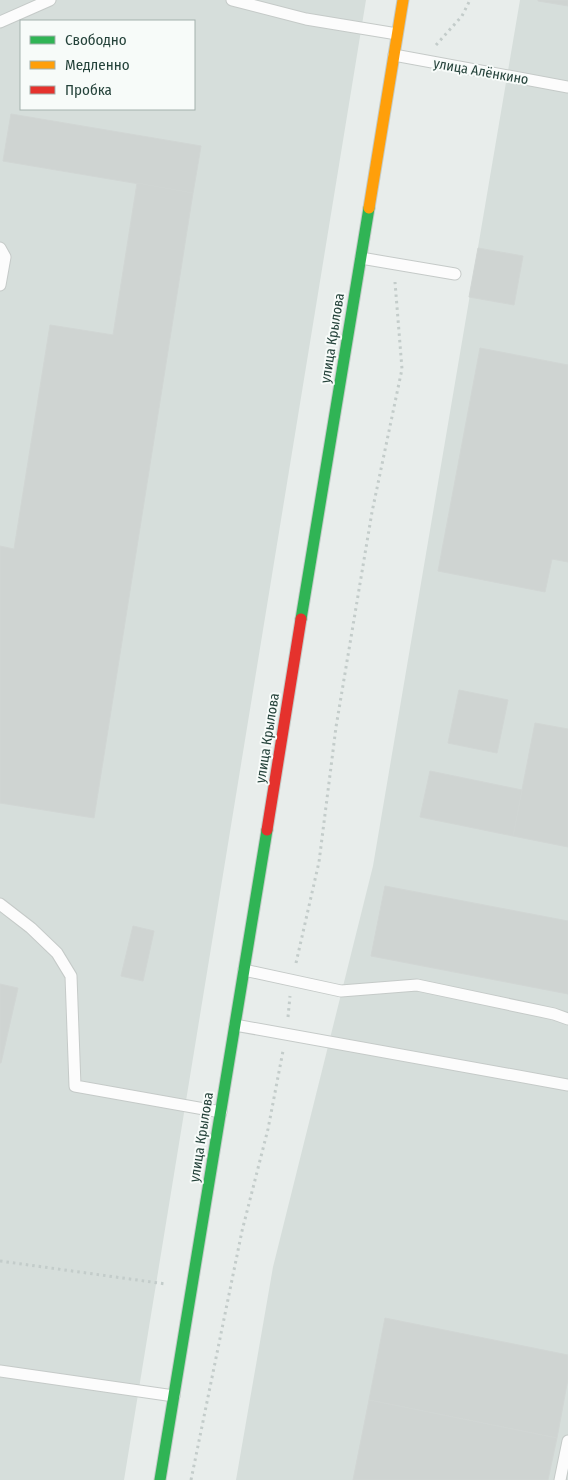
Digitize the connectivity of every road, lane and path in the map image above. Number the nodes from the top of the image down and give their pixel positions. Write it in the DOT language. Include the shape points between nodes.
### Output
graph roads {
  1 [pos="50,0"];
  2 [pos="232,0"];
  3 [pos="403,0"];
  4 [pos="470,0"];
  5 [pos="0,22"];
  6 [pos="397,34"];
  7 [pos="394,55"];
  8 [pos="423,61"];
  9 [pos="568,87"];
  10 [pos="0,248"];
  11 [pos="361,258"];
  12 [pos="393,264"];
  13 [pos="455,274"];
  14 [pos="0,285"];
  15 [pos="0,904"];
  16 [pos="244,970"];
  17 [pos="292,980"];
  18 [pos="568,1018"];
  19 [pos="235,1025"];
  20 [pos="286,1034"];
  21 [pos="568,1085"];
  22 [pos="221,1112"];
  23 [pos="0,1261"];
  24 [pos="192,1288"];
  25 [pos="0,1371"];
  26 [pos="174,1396"];
  27 [pos="568,1441"];
  28 [pos="160,1480"];
  29 [pos="191,1480"];
  30 [pos="560,1480"];
  1 -- 5 [label="lane"];
  2 -- 6 [label="lane" via="306,19"];
  3 -- 6 [label="street, улица Крылова"];
  4 -- 8 [label="path" via="462,16"];
  6 -- 7 [label="street, улица Крылова"];
  7 -- 8 [label="lane, улица Алёнкино"];
  7 -- 11 [label="street, улица Крылова"];
  8 -- 9 [label="lane, улица Алёнкино"];
  10 -- 14 [label="lane" via="5,257"];
  11 -- 12 [label="lane"];
  11 -- 16 [label="street, улица Крылова"];
  12 -- 13 [label="lane"];
  12 -- 17 [label="path" via="402,369 372,512 336,727 319,862"];
  15 -- 22 [label="lane" via="57,953 71,976 75,1086"];
  16 -- 17 [label="lane"];
  16 -- 19 [label="street, улица Крылова"];
  17 -- 18 [label="lane" via="342,991 418,985"];
  17 -- 20 [label="path"];
  19 -- 20 [label="lane"];
  19 -- 22 [label="street, улица Крылова"];
  20 -- 21 [label="lane"];
  20 -- 29 [label="path"];
  22 -- 24 [label="street, улица Крылова"];
  23 -- 24 [label="path"];
  24 -- 26 [label="street, улица Крылова"];
  25 -- 26 [label="lane"];
  26 -- 28 [label="street, улица Крылова"];
  27 -- 30 [label="lane"];
}
